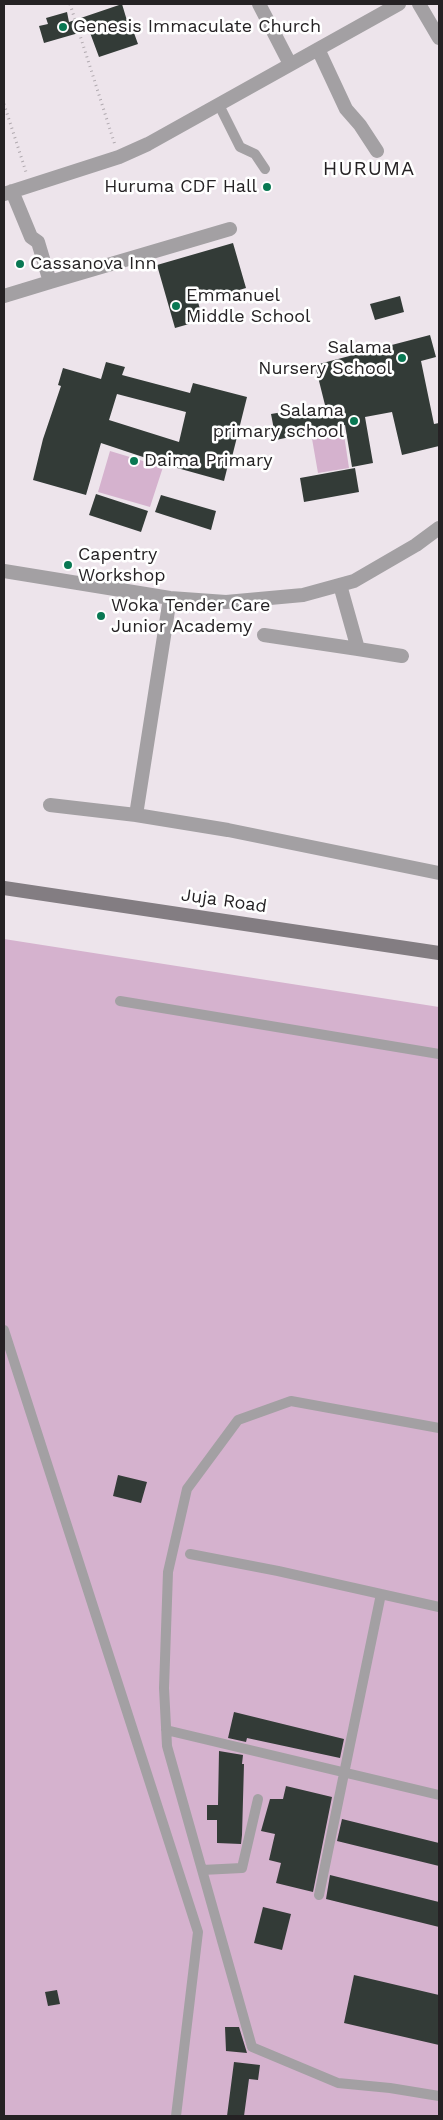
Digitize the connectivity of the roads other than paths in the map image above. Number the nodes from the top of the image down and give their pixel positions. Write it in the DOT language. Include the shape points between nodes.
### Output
graph roads {
  1 [pos="259,4"];
  2 [pos="419,4"];
  3 [pos="391,5"];
  4 [pos="439,38"];
  5 [pos="318,49"];
  6 [pos="290,64"];
  7 [pos="219,105"];
  8 [pos="377,151"];
  9 [pos="265,168"];
  10 [pos="8,192"];
  11 [pos="230,229"];
  12 [pos="50,282"];
  13 [pos="4,296"];
  14 [pos="439,528"];
  15 [pos="4,571"];
  16 [pos="340,585"];
  17 [pos="170,598"];
  18 [pos="264,635"];
  19 [pos="358,650"];
  20 [pos="402,656"];
  21 [pos="50,805"];
  22 [pos="136,815"];
  23 [pos="439,873"];
  24 [pos="4,888"];
  25 [pos="439,952"];
  26 [pos="120,1001"];
  27 [pos="439,1054"];
  28 [pos="4,1330"];
  29 [pos="439,1428"];
  30 [pos="190,1554"];
  31 [pos="381,1594"];
  32 [pos="439,1607"];
  33 [pos="166,1730"];
  34 [pos="344,1773"];
  35 [pos="439,1794"];
  36 [pos="258,1799"];
  37 [pos="202,1870"];
  38 [pos="319,1895"];
  39 [pos="439,2094"];
  40 [pos="176,2116"];
  1 -- 6 [label="street"];
  2 -- 4 [label="street"];
  3 -- 5 [label="street"];
  5 -- 6 [label="street"];
  5 -- 8 [label="street" via="346,109"];
  6 -- 7 [label="street"];
  7 -- 9 [label="lane" via="240,147 255,154"];
  7 -- 10 [label="street" via="119,157"];
  10 -- 12 [label="street" via="31,237 38,242"];
  11 -- 12 [label="street"];
  12 -- 13 [label="street"];
  14 -- 16 [label="street" via="386,563"];
  15 -- 17 [label="street"];
  16 -- 17 [label="street" via="303,595 226,602"];
  16 -- 19 [label="street"];
  17 -- 22 [label="street"];
  18 -- 19 [label="street"];
  19 -- 20 [label="street"];
  21 -- 22 [label="street"];
  22 -- 23 [label="street" via="228,830"];
  24 -- 25 [label="main road, Juja Road"];
  26 -- 27 [label="lane"];
  28 -- 40 [label="lane" via="198,1932"];
  29 -- 33 [label="lane" via="291,1401 238,1420 187,1489 168,1572 164,1688"];
  30 -- 31 [label="lane"];
  31 -- 32 [label="lane"];
  31 -- 34 [label="lane"];
  33 -- 34 [label="lane"];
  33 -- 37 [label="lane" via="167,1746"];
  34 -- 35 [label="lane"];
  34 -- 38 [label="lane"];
  36 -- 37 [label="lane" via="242,1868"];
  37 -- 39 [label="lane" via="252,2047 338,2083"];
}
